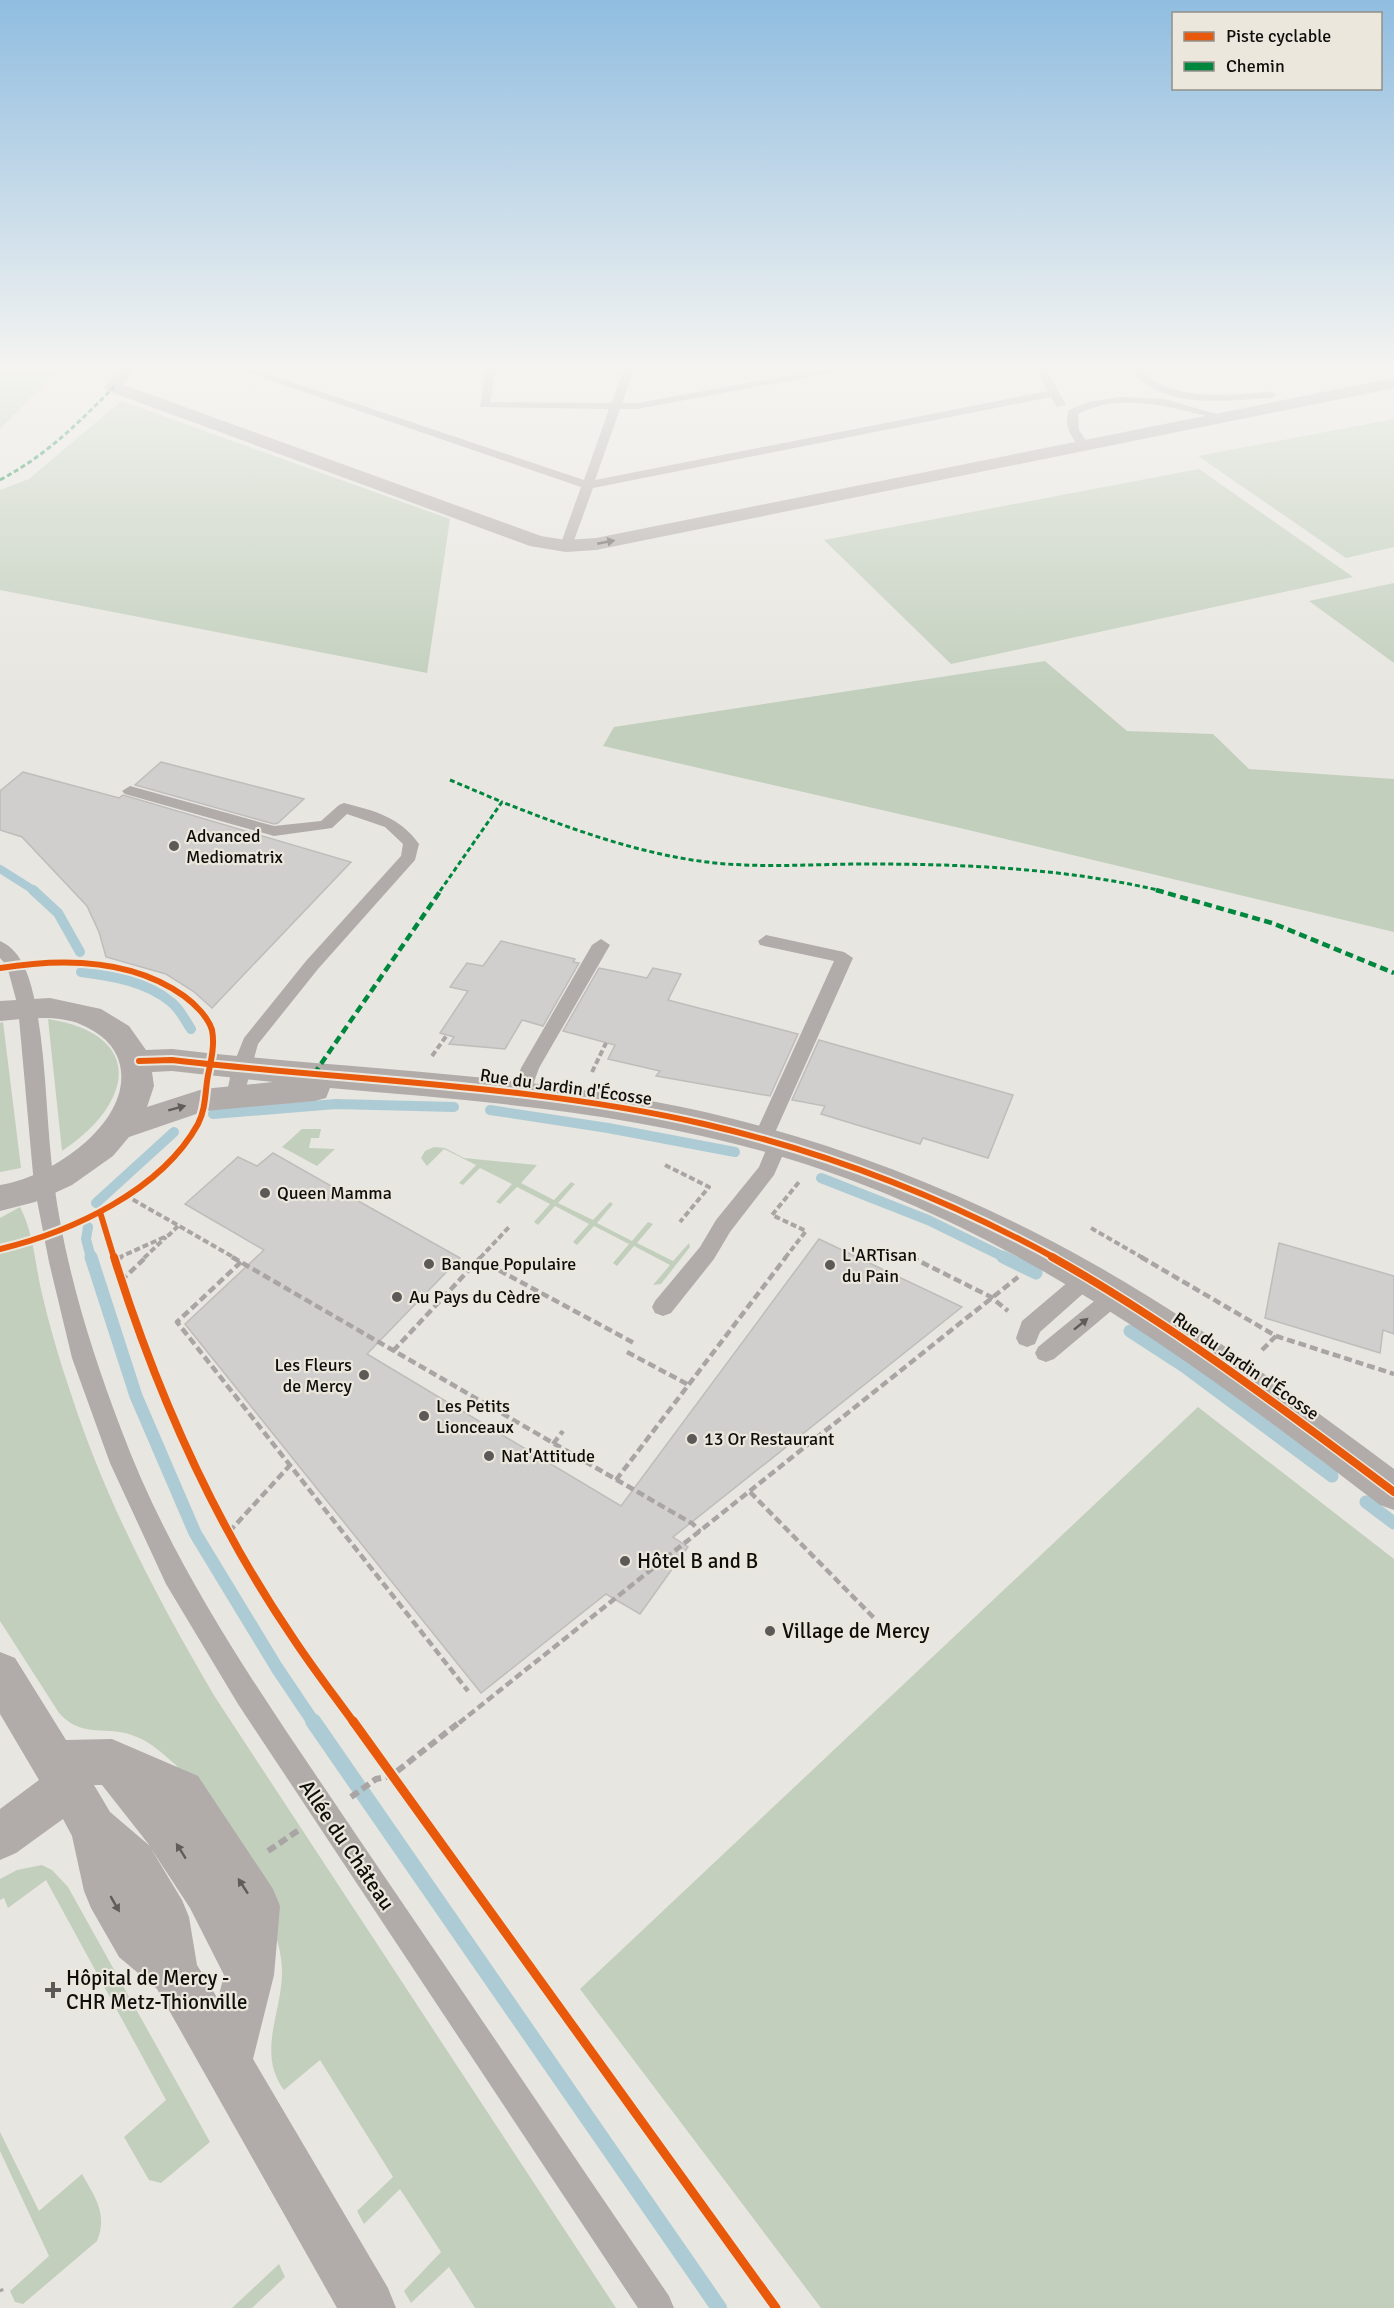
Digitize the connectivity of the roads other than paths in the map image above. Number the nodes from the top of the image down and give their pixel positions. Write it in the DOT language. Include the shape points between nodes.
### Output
graph roads {
  1 [pos="359,477"];
  2 [pos="563,477"];
  3 [pos="591,477"];
  4 [pos="630,477"];
  5 [pos="931,477"];
  6 [pos="588,485"];
  7 [pos="566,546"];
  8 [pos="130,791"];
  9 [pos="766,941"];
  10 [pos="601,945"];
  11 [pos="0,947"];
  12 [pos="13,1009"];
  13 [pos="139,1061"];
  14 [pos="238,1082"];
  15 [pos="521,1094"];
  16 [pos="122,1127"];
  17 [pos="770,1141"];
  18 [pos="44,1185"];
  19 [pos="2,1199"];
  20 [pos="1102,1286"];
  21 [pos="663,1307"];
  22 [pos="1028,1332"];
  23 [pos="1046,1353"];
  24 [pos="1394,1492"];
  25 [pos="0,1674"];
  26 [pos="60,1776"];
  27 [pos="0,1837"];
  28 [pos="226,2063"];
  29 [pos="368,2308"];
  30 [pos="657,2308"];
  1 -- 7 [label="street" via="537,542"];
  2 -- 6 [label="lane"];
  3 -- 6 [label="lane"];
  4 -- 6 [label="lane"];
  7 -- 5 [label="street, one-way" via="596,544"];
  6 -- 7 [label="lane"];
  8 -- 14 [label="lane" via="274,831 326,825 344,808 397,825 411,844 409,857 312,965 250,1042"];
  9 -- 17 [label="lane" via="844,958"];
  10 -- 15 [label="lane" via="530,1068"];
  11 -- 12 [label="lane, Allée du Château" via="15,964"];
  12 -- 13 [label="street" via="70,1009 112,1025 129,1041"];
  12 -- 18 [label="lane, Allée du Château"];
  13 -- 14 [label="street, Rue du Jardin d'Écosse" via="172,1060"];
  13 -- 16 [label="street" via="135,1104"];
  14 -- 15 [label="street, Rue du Jardin d'Écosse" via="426,1074"];
  16 -- 14 [label="street, Rue du Jardin d'Écosse, one-way" via="203,1100"];
  15 -- 17 [label="street, Rue du Jardin d'Écosse" via="669,1118"];
  16 -- 18 [label="street" via="101,1149"];
  17 -- 20 [label="street, Rue du Jardin d'Écosse" via="948,1206"];
  17 -- 21 [label="lane" via="767,1170"];
  18 -- 19 [label="street"];
  18 -- 30 [label="lane, Allée du Château" via="83,1358 122,1463 175,1576 247,1695"];
  20 -- 22 [label="lane"];
  23 -- 20 [label="lane, one-way"];
  20 -- 24 [label="street, Rue du Jardin d'Écosse" via="1199,1349"];
  25 -- 26 [label="street"];
  26 -- 27 [label="street"];
  26 -- 28 [label="street, one-way" via="94,1828 108,1891 136,1940 174,1972"];
  28 -- 26 [label="street, one-way" via="249,1975 256,1906 182,1792 112,1762"];
  28 -- 29 [label="street"];
}
